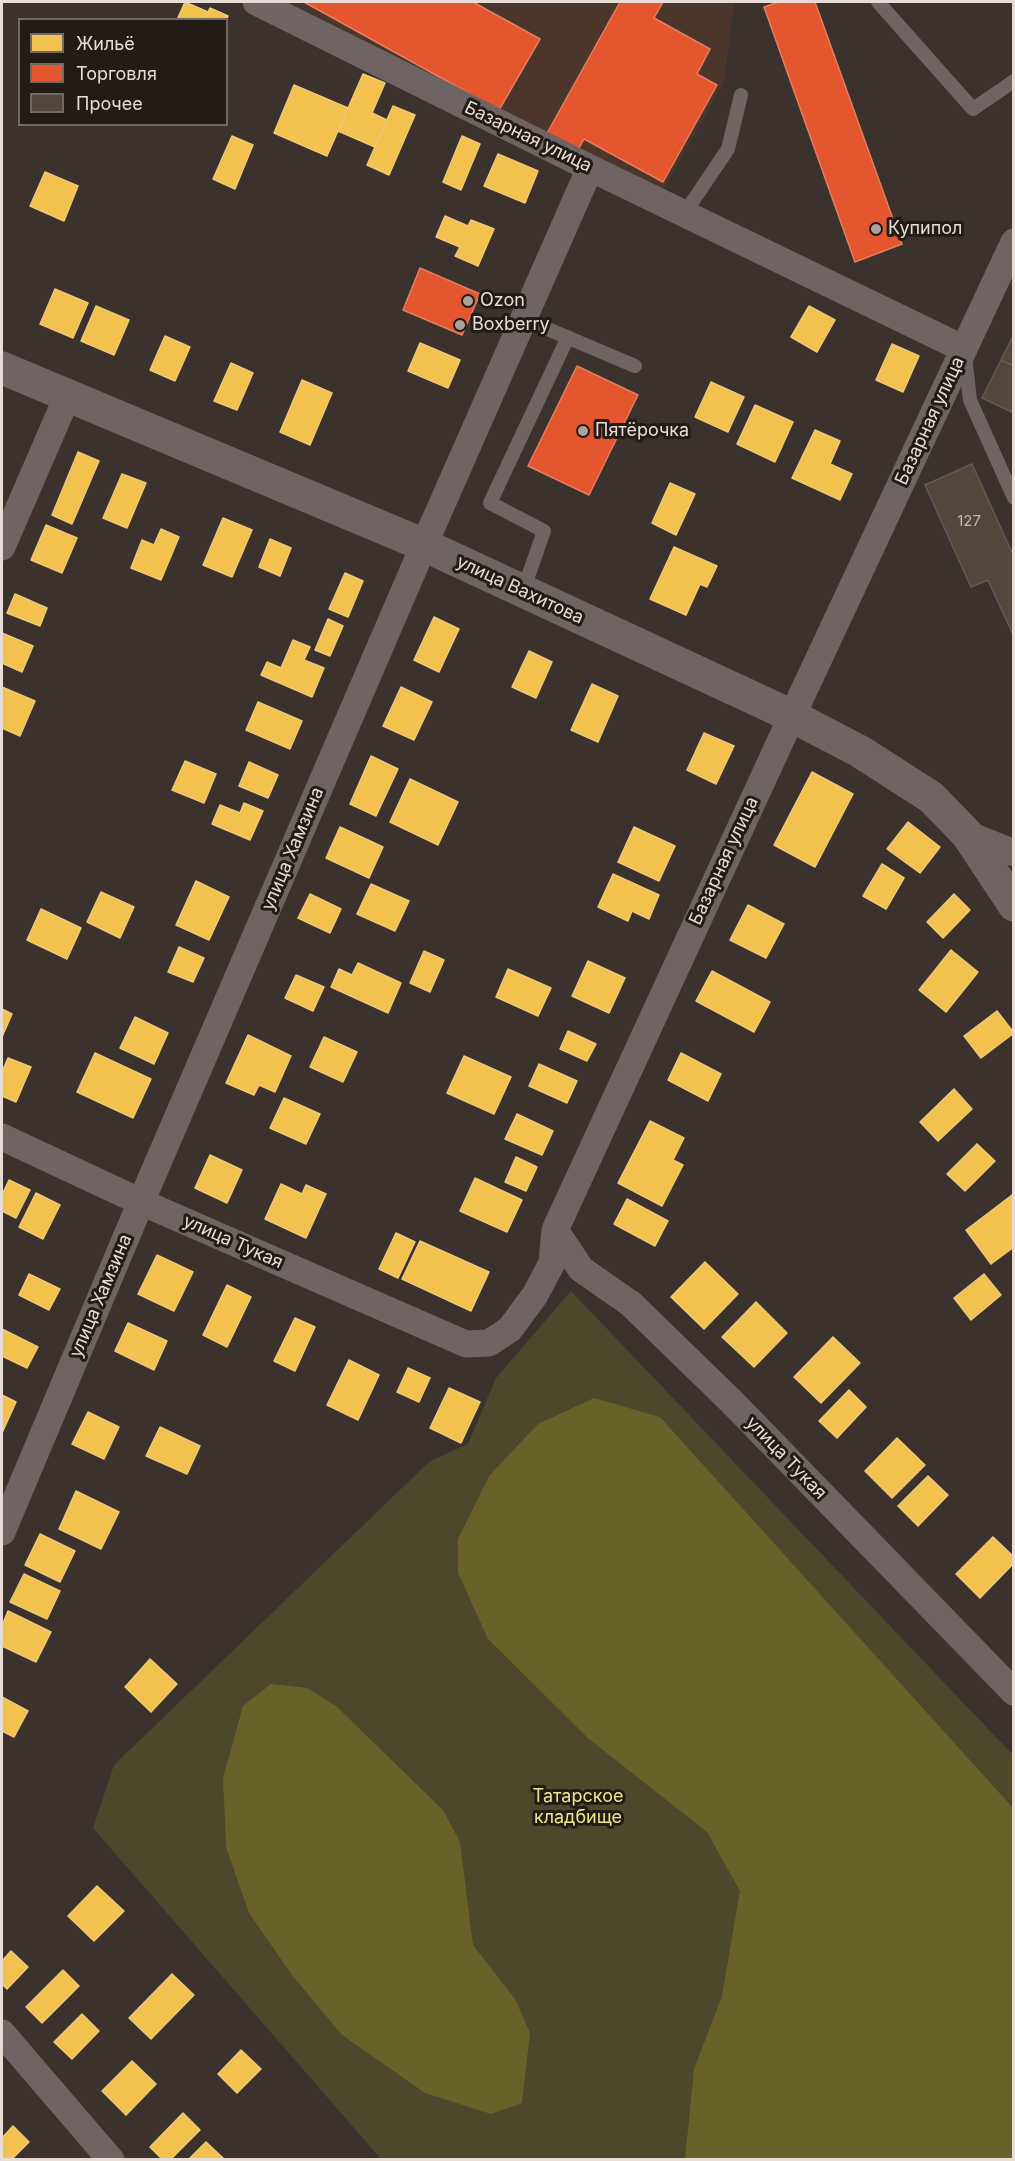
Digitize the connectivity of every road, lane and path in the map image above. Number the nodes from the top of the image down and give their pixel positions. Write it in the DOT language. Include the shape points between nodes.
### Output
graph roads {
  1 [pos="256,2"];
  2 [pos="878,2"];
  3 [pos="1014,81"];
  4 [pos="741,95"];
  5 [pos="590,168"];
  6 [pos="684,214"];
  7 [pos="1014,242"];
  8 [pos="524,319"];
  9 [pos="568,337"];
  10 [pos="963,349"];
  11 [pos="634,366"];
  12 [pos="2,368"];
  13 [pos="67,397"];
  14 [pos="1014,498"];
  15 [pos="424,545"];
  16 [pos="2,547"];
  17 [pos="523,591"];
  18 [pos="792,716"];
  19 [pos="967,834"];
  20 [pos="1014,840"];
  21 [pos="1014,853"];
  22 [pos="1014,905"];
  23 [pos="2,1137"];
  24 [pos="141,1202"];
  25 [pos="555,1230"];
  26 [pos="466,1344"];
  27 [pos="2,1532"];
  28 [pos="1014,1692"];
  29 [pos="2,2033"];
  30 [pos="111,2160"];
  1 -- 5 [label="street, Базарная улица"];
  2 -- 3 [label="lane" via="973,109"];
  4 -- 6 [label="lane" via="728,149"];
  5 -- 6 [label="street, Базарная улица"];
  5 -- 8 [label="street, улица Хамзина"];
  6 -- 10 [label="street, Базарная улица"];
  7 -- 10 [label="street, Базарная улица"];
  8 -- 9 [label="lane"];
  8 -- 15 [label="street, улица Хамзина"];
  9 -- 11 [label="lane"];
  9 -- 17 [label="lane" via="490,502 544,531"];
  10 -- 14 [label="lane" via="970,400"];
  10 -- 18 [label="street, Базарная улица"];
  12 -- 13 [label="street, улица Вахитова"];
  13 -- 15 [label="street, улица Вахитова"];
  13 -- 16 [label="street"];
  15 -- 17 [label="street, улица Вахитова"];
  15 -- 24 [label="street, улица Хамзина"];
  17 -- 18 [label="street, улица Вахитова"];
  18 -- 19 [label="street, улица Вахитова" via="859,751 931,797"];
  18 -- 25 [label="street, Базарная улица"];
  19 -- 20 [label="lane"];
  19 -- 21 [label="street, улица Вахитова"];
  19 -- 22 [label="street"];
  23 -- 24 [label="street, улица Тукая"];
  24 -- 26 [label="street, улица Тукая"];
  24 -- 27 [label="street, улица Хамзина"];
  25 -- 26 [label="street, Базарная улица" via="552,1263 510,1329 489,1343"];
  25 -- 28 [label="street, улица Тукая" via="581,1269 631,1304 732,1402"];
  29 -- 30 [label="street"];
}
